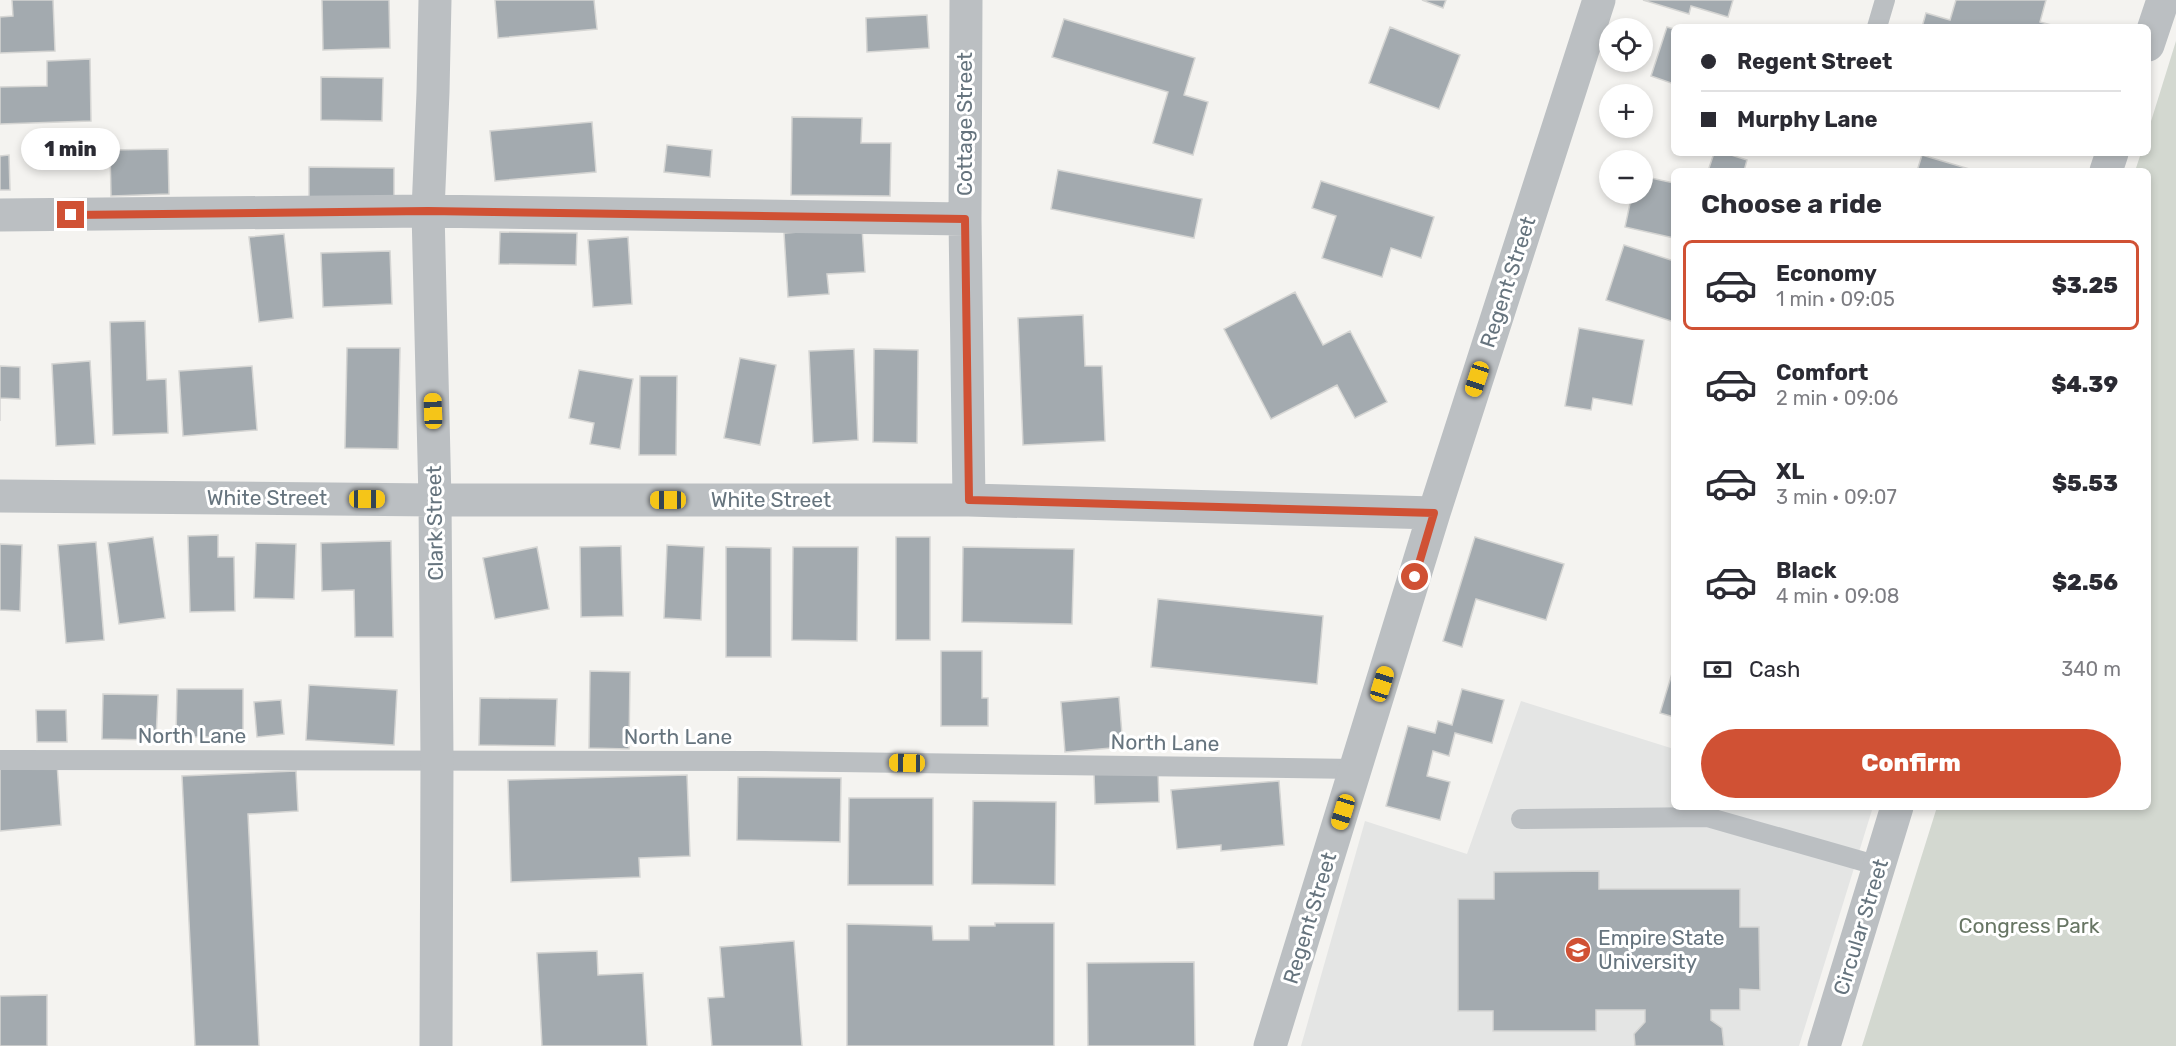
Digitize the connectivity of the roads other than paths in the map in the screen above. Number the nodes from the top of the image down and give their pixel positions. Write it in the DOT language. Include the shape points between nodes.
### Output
graph roads {
  1 [pos="435,0"];
  2 [pos="966,0"];
  3 [pos="1599,0"];
  4 [pos="1885,0"];
  5 [pos="2163,0"];
  6 [pos="1878,24"];
  7 [pos="2151,36"];
  8 [pos="428,211"];
  9 [pos="0,215"];
  10 [pos="965,219"];
  11 [pos="0,496"];
  12 [pos="435,500"];
  13 [pos="969,500"];
  14 [pos="1434,513"];
  15 [pos="0,760"];
  16 [pos="437,760"];
  17 [pos="1356,769"];
  18 [pos="1896,810"];
  19 [pos="1521,819"];
  20 [pos="1879,866"];
  21 [pos="436,1046"];
  22 [pos="1270,1046"];
  23 [pos="1824,1046"];
  1 -- 8 [label="street, Clark Street"];
  2 -- 10 [label="street, Cottage Street"];
  3 -- 14 [label="street, Regent Street"];
  4 -- 6 [label="lane"];
  5 -- 7 [label="street"];
  8 -- 9 [label="street"];
  8 -- 10 [label="street"];
  8 -- 12 [label="street, Clark Street"];
  10 -- 13 [label="street, Cottage Street"];
  11 -- 12 [label="street, White Street"];
  12 -- 13 [label="street, White Street"];
  12 -- 16 [label="street, Clark Street"];
  13 -- 14 [label="street, White Street"];
  14 -- 17 [label="street, Regent Street"];
  15 -- 16 [label="lane, North Lane"];
  16 -- 17 [label="lane, North Lane"];
  16 -- 21 [label="street, Clark Street"];
  17 -- 22 [label="street, Regent Street"];
  18 -- 20 [label="street, Circular Street"];
  19 -- 20 [label="lane" via="1707,817"];
  20 -- 23 [label="street, Circular Street"];
}
